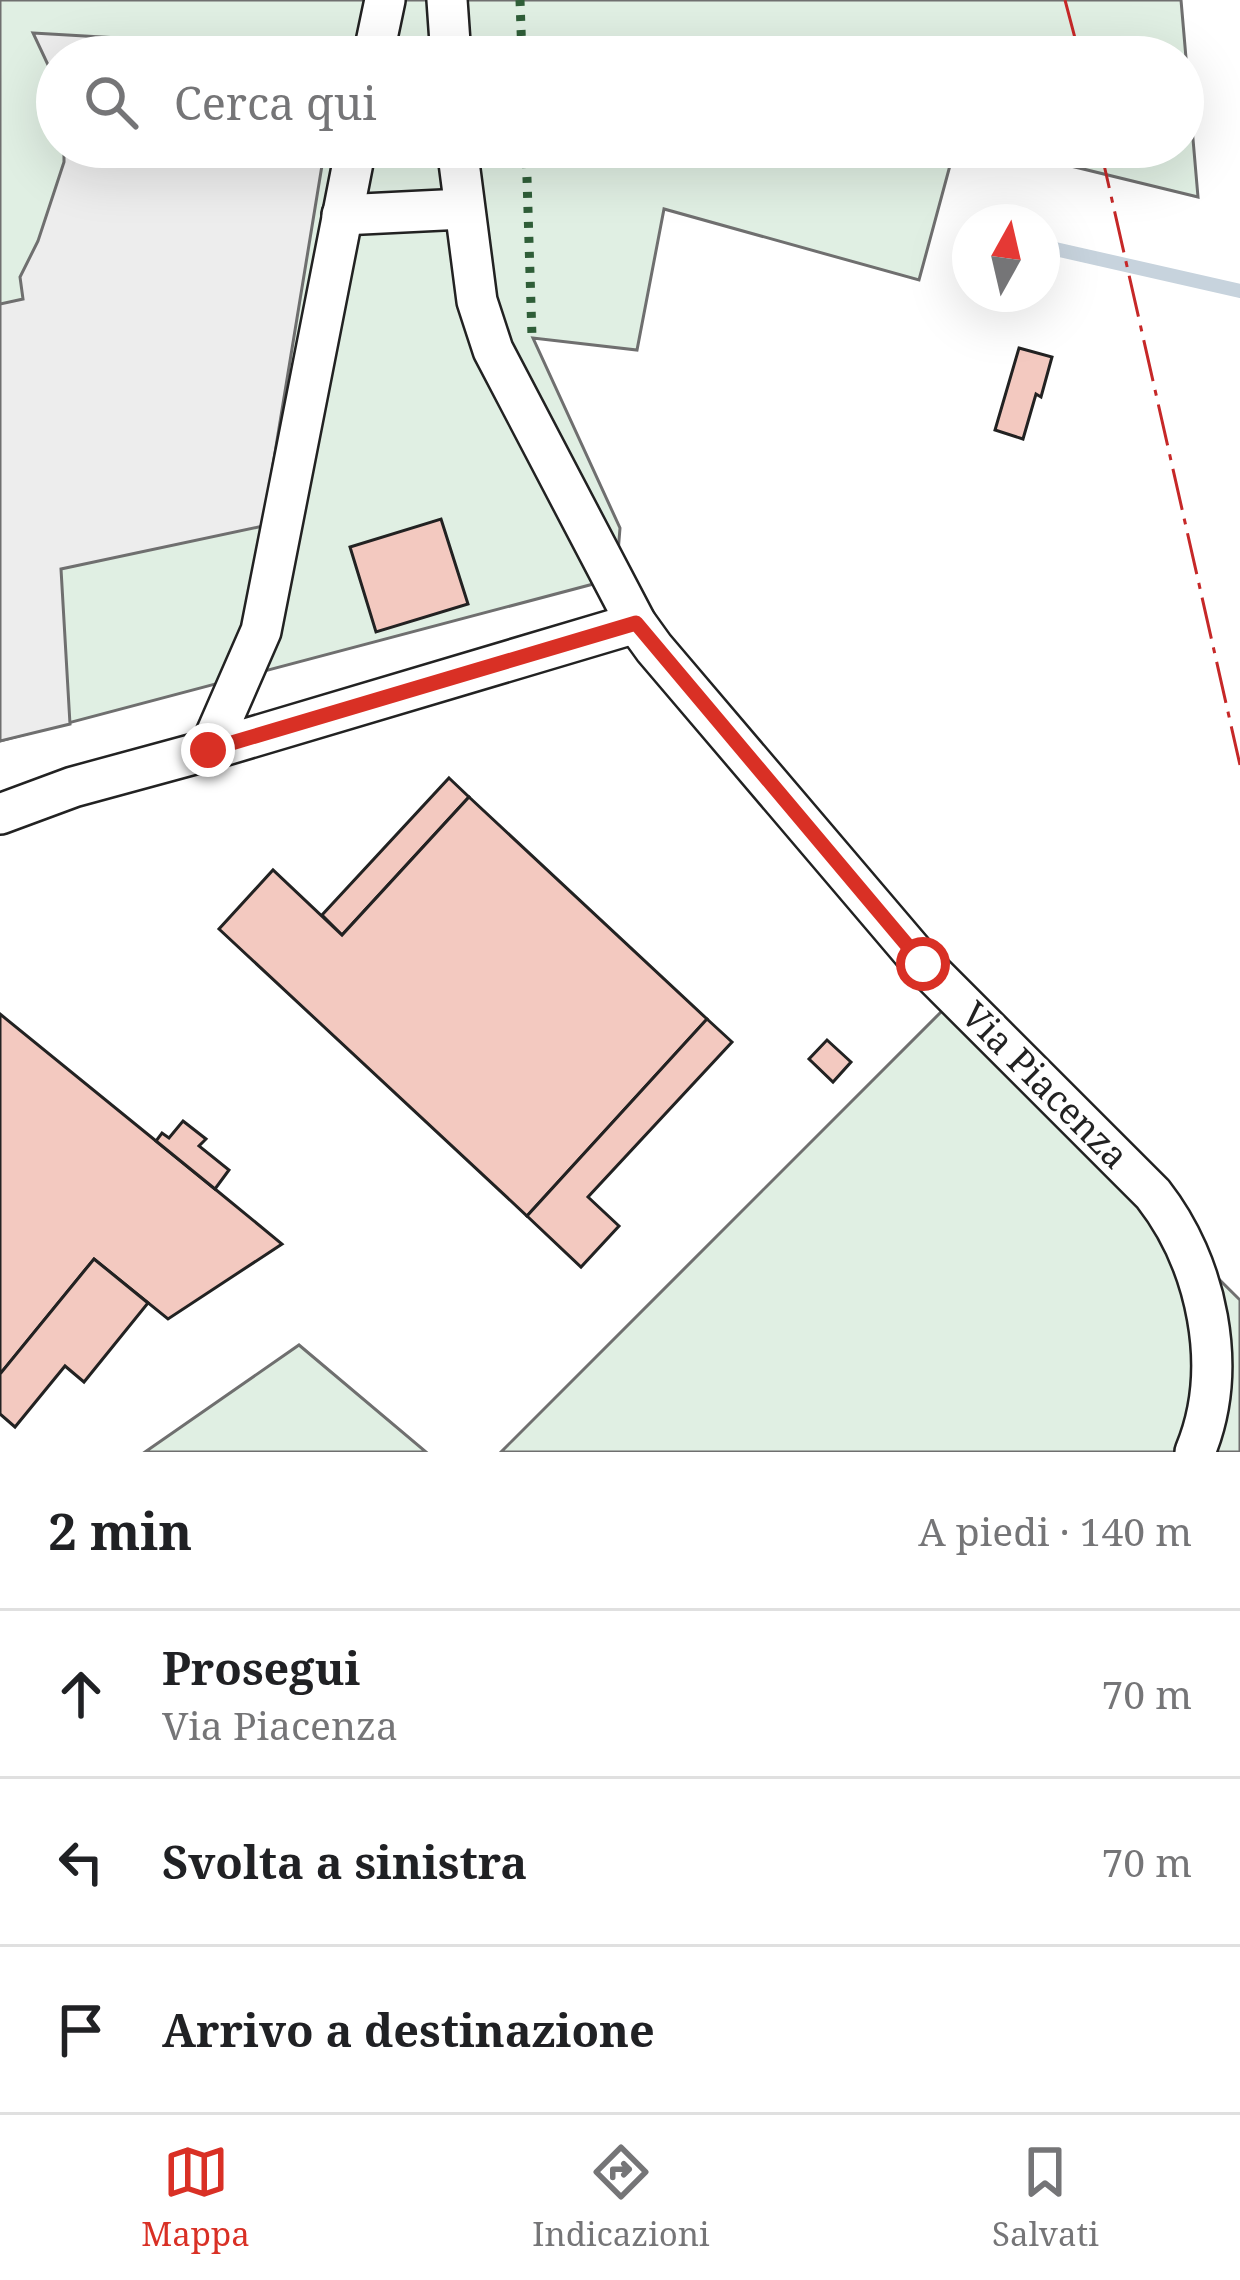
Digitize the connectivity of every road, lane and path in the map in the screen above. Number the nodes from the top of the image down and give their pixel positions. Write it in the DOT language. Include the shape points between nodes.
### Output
graph roads {
  1 [pos="385,0"];
  2 [pos="447,0"];
  3 [pos="378,36"];
  4 [pos="450,36"];
  5 [pos="352,168"];
  6 [pos="460,168"];
  7 [pos="463,209"];
  8 [pos="342,215"];
  9 [pos="636,623"];
  10 [pos="208,750"];
  11 [pos="0,814"];
  12 [pos="1198,1446"];
  1 -- 3 [label="street"];
  2 -- 4 [label="street"];
  5 -- 8 [label="street"];
  6 -- 7 [label="street, Via Piacenza"];
  7 -- 8 [label="street"];
  7 -- 9 [label="street, Via Piacenza" via="493,350"];
  8 -- 10 [label="street" via="260,631"];
  9 -- 10 [label="street"];
  9 -- 12 [label="street, Via Piacenza" via="923,964 1170,1215 1208,1313 1208,1396"];
  10 -- 11 [label="street"];
}
